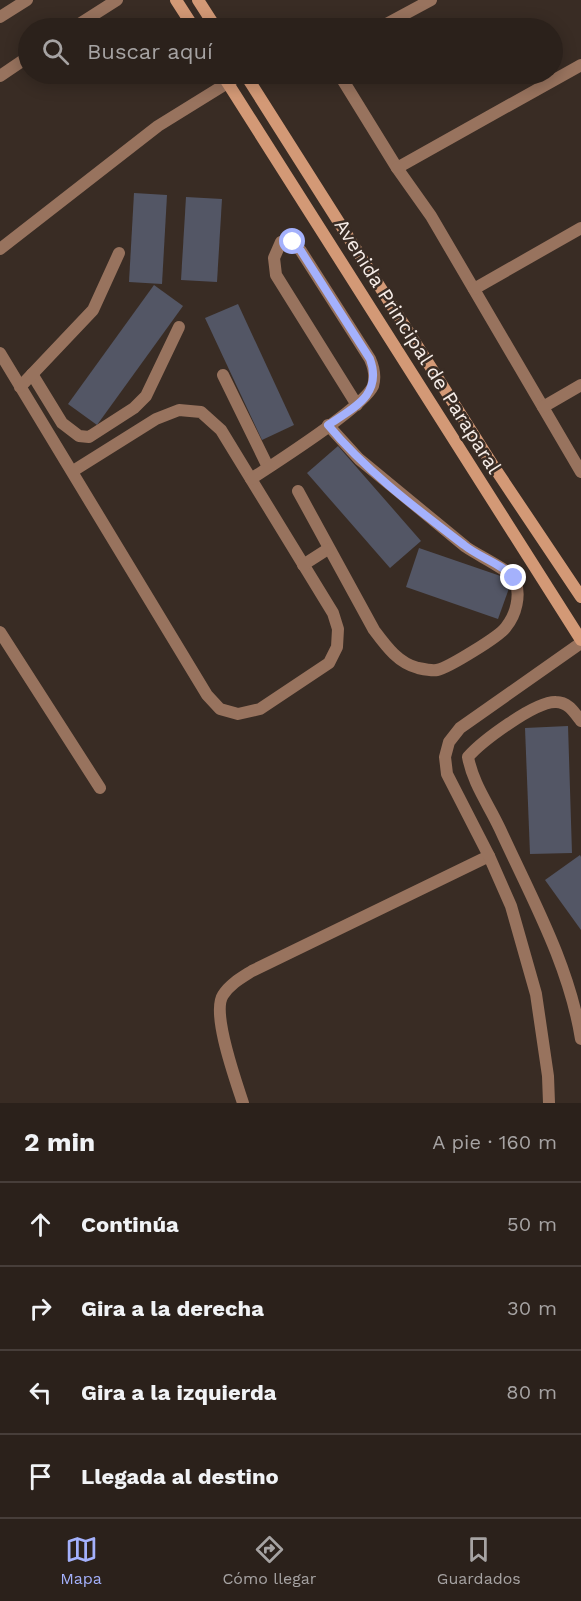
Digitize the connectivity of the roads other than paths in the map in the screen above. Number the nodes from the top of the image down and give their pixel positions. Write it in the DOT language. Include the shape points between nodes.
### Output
graph roads {
  1 [pos="27,0"];
  2 [pos="117,0"];
  3 [pos="176,0"];
  4 [pos="198,0"];
  5 [pos="431,0"];
  6 [pos="0,17"];
  7 [pos="89,18"];
  8 [pos="188,18"];
  9 [pos="210,18"];
  10 [pos="398,18"];
  11 [pos="18,64"];
  12 [pos="581,65"];
  13 [pos="563,75"];
  14 [pos="0,76"];
  15 [pos="217,84"];
  16 [pos="229,84"];
  17 [pos="249,84"];
  18 [pos="345,84"];
  19 [pos="547,84"];
  20 [pos="397,168"];
  21 [pos="581,228"];
  22 [pos="0,249"];
  23 [pos="119,254"];
  24 [pos="474,289"];
  25 [pos="180,327"];
  26 [pos="0,353"];
  27 [pos="33,374"];
  28 [pos="223,375"];
  29 [pos="581,385"];
  30 [pos="20,387"];
  31 [pos="357,405"];
  32 [pos="543,407"];
  33 [pos="328,425"];
  34 [pos="268,467"];
  35 [pos="73,471"];
  36 [pos="581,472"];
  37 [pos="251,479"];
  38 [pos="298,491"];
  39 [pos="328,549"];
  40 [pos="303,565"];
  41 [pos="581,597"];
  42 [pos="0,632"];
  43 [pos="581,641"];
  44 [pos="581,721"];
  45 [pos="100,788"];
  46 [pos="489,856"];
  47 [pos="580,1022"];
  48 [pos="581,1040"];
  49 [pos="243,1103"];
  50 [pos="549,1103"];
  1 -- 6 [label="street"];
  2 -- 7 [label="street"];
  3 -- 8 [label="street"];
  4 -- 9 [label="street"];
  5 -- 10 [label="street"];
  11 -- 14 [label="street"];
  12 -- 13 [label="street"];
  15 -- 22 [label="street"];
  16 -- 43 [label="street, Avenida Principal de Paraparal"];
  17 -- 41 [label="street, Avenida Principal de Paraparal"];
  18 -- 20 [label="street"];
  19 -- 20 [label="street"];
  20 -- 24 [label="street"];
  21 -- 24 [label="street"];
  23 -- 27 [label="street" via="93,310"];
  24 -- 32 [label="street"];
  25 -- 27 [label="street" via="146,396 89,437 79,436 62,423"];
  26 -- 30 [label="street"];
  27 -- 30 [label="street"];
  28 -- 34 [label="street"];
  29 -- 32 [label="street"];
  30 -- 35 [label="street"];
  31 -- 31 [label="street" via="373,385 375,371 370,359 301,251 293,242 281,242 274,258 276,275"];
  31 -- 33 [label="street"];
  32 -- 36 [label="street"];
  33 -- 34 [label="street"];
  33 -- 39 [label="street" via="359,459 466,547 507,570 517,589 513,618 505,629 456,662 437,670 418,668 386,647"];
  34 -- 37 [label="street"];
  35 -- 37 [label="street" via="156,419 178,410 201,412 221,430"];
  35 -- 40 [label="street" via="219,709 238,714 260,709 329,663 337,647 338,629 333,613"];
  37 -- 40 [label="street"];
  38 -- 39 [label="street"];
  39 -- 40 [label="street"];
  42 -- 45 [label="street"];
  43 -- 46 [label="street" via="460,728 449,742 447,774"];
  44 -- 47 [label="street" via="571,707 557,702 538,705 478,746 468,758 471,772 559,958"];
  46 -- 49 [label="street" via="234,982 221,996 219,1018"];
  46 -- 50 [label="street" via="511,906 536,994"];
  47 -- 48 [label="street"];
}
